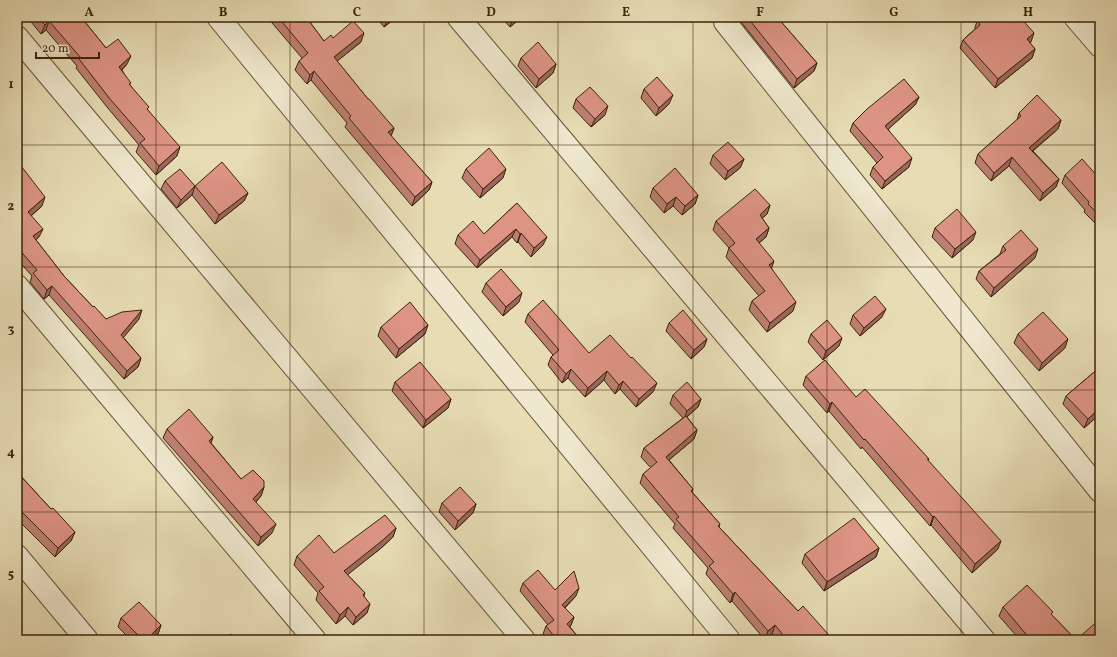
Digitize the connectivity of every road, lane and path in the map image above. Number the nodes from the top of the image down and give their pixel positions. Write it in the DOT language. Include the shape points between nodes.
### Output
graph roads {
  1 [pos="218,17"];
  2 [pos="458,17"];
  3 [pos="1076,17"];
  4 [pos="725,22"];
  5 [pos="17,37"];
  6 [pos="1100,46"];
  7 [pos="17,286"];
  8 [pos="1100,491"];
  9 [pos="17,556"];
  10 [pos="88,640"];
  11 [pos="315,640"];
  12 [pos="524,640"];
  13 [pos="729,640"];
  14 [pos="984,640"];
  1 -- 13 [label="street"];
  2 -- 14 [label="street"];
  3 -- 6 [label="street"];
  4 -- 8 [label="street"];
  5 -- 12 [label="street"];
  7 -- 11 [label="street"];
  9 -- 10 [label="street"];
}
